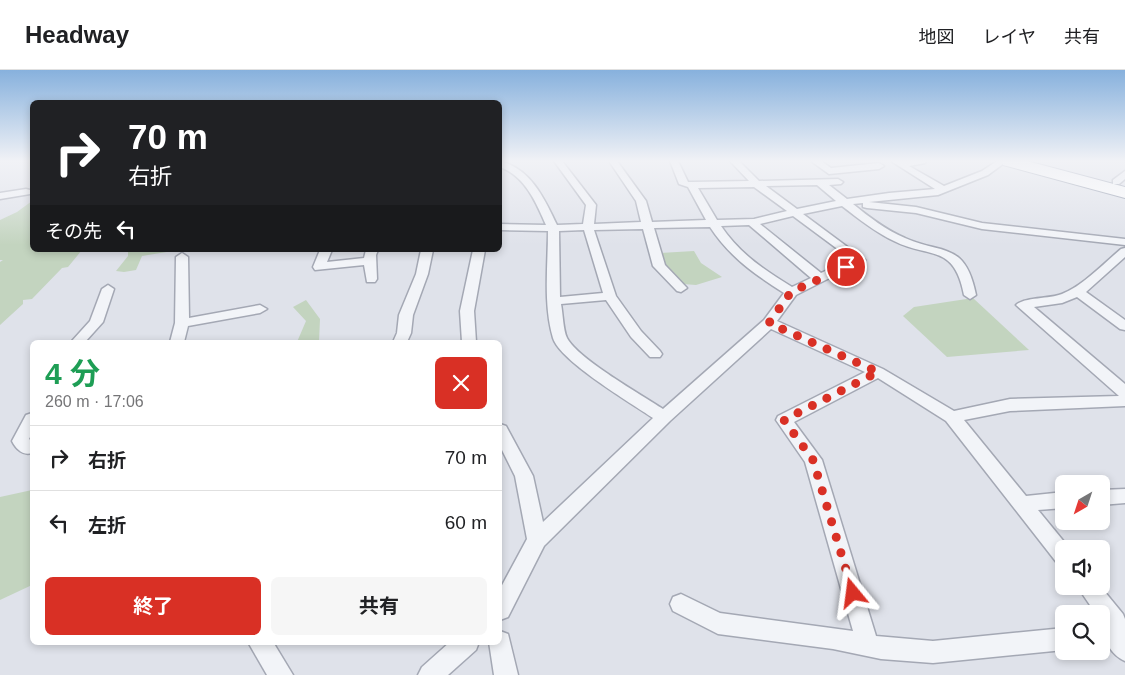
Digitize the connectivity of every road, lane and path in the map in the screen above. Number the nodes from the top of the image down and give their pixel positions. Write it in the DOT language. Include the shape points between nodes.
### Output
graph roads {
  1 [pos="534,189"];
  2 [pos="579,189"];
  3 [pos="633,189"];
  4 [pos="694,189"];
  5 [pos="764,189"];
  6 [pos="828,189"];
  7 [pos="944,190"];
  8 [pos="26,192"];
  9 [pos="0,196"];
  10 [pos="845,203"];
  11 [pos="795,213"];
  12 [pos="751,222"];
  13 [pos="713,224"];
  14 [pos="647,225"];
  15 [pos="502,227"];
  16 [pos="588,227"];
  17 [pos="553,228"];
  18 [pos="1125,242"];
  19 [pos="1125,251"];
  20 [pos="325,252"];
  21 [pos="427,252"];
  22 [pos="479,252"];
  23 [pos="371,256"];
  24 [pos="182,257"];
  25 [pos="371,279"];
  26 [pos="820,279"];
  27 [pos="681,288"];
  28 [pos="108,289"];
  29 [pos="791,292"];
  30 [pos="1078,292"];
  31 [pos="970,295"];
  32 [pos="610,296"];
  33 [pos="554,301"];
  34 [pos="260,309"];
  35 [pos="182,322"];
  36 [pos="769,323"];
  37 [pos="1125,326"];
  38 [pos="80,340"];
  39 [pos="178,340"];
  40 [pos="401,340"];
  41 [pos="469,340"];
  42 [pos="655,354"];
  43 [pos="878,372"];
  44 [pos="1125,392"];
  45 [pos="1125,401"];
  46 [pos="664,417"];
  47 [pos="952,417"];
  48 [pos="30,423"];
  49 [pos="502,434"];
  50 [pos="30,448"];
  51 [pos="1125,496"];
  52 [pos="1110,497"];
  53 [pos="1055,501"];
  54 [pos="1020,504"];
  55 [pos="537,540"];
  56 [pos="1055,547"];
  57 [pos="1093,595"];
  58 [pos="681,604"];
  59 [pos="502,606"];
  60 [pos="1116,632"];
  61 [pos="1055,640"];
  62 [pos="261,645"];
  63 [pos="465,645"];
  64 [pos="501,645"];
  65 [pos="868,646"];
  66 [pos="281,675"];
  67 [pos="430,675"];
  68 [pos="506,675"];
  1 -- 17 [label="street"];
  2 -- 16 [label="street" via="591,205"];
  3 -- 14 [label="street" via="641,201"];
  4 -- 13 [label="street"];
  5 -- 11 [label="street"];
  6 -- 10 [label="street"];
  7 -- 10 [label="street"];
  8 -- 9 [label="street"];
  10 -- 11 [label="street"];
  10 -- 18 [label="street" via="916,210 982,226"];
  10 -- 31 [label="street" via="900,240 954,258 967,280"];
  11 -- 12 [label="street"];
  11 -- 26 [label="street" via="859,260"];
  12 -- 13 [label="street"];
  12 -- 26 [label="street"];
  13 -- 14 [label="street"];
  13 -- 29 [label="street" via="748,264"];
  14 -- 16 [label="street"];
  14 -- 27 [label="street" via="659,266"];
  15 -- 17 [label="street"];
  16 -- 17 [label="street"];
  16 -- 32 [label="street"];
  17 -- 33 [label="street"];
  19 -- 30 [label="street"];
  20 -- 23 [label="street" via="319,267"];
  21 -- 40 [label="street"];
  22 -- 41 [label="street" via="467,311"];
  23 -- 25 [label="street"];
  24 -- 35 [label="street"];
  26 -- 29 [label="street"];
  28 -- 38 [label="street" via="96,322"];
  29 -- 36 [label="street"];
  30 -- 37 [label="street"];
  30 -- 44 [label="street" via="1062,299 1023,305"];
  32 -- 33 [label="street"];
  32 -- 42 [label="street" via="636,334"];
  33 -- 46 [label="street" via="560,339 574,355"];
  34 -- 35 [label="street"];
  35 -- 39 [label="street"];
  36 -- 43 [label="street"];
  36 -- 46 [label="street"];
  43 -- 47 [label="street"];
  43 -- 65 [label="street" via="784,420 813,460"];
  45 -- 47 [label="street" via="1010,404"];
  46 -- 55 [label="street"];
  47 -- 54 [label="street"];
  48 -- 50 [label="street" via="20,442"];
  49 -- 55 [label="street" via="524,476"];
  51 -- 52 [label="street"];
  53 -- 54 [label="street"];
  54 -- 56 [label="street"];
  55 -- 59 [label="street"];
  57 -- 60 [label="street"];
  58 -- 65 [label="street" via="718,623 833,638"];
  61 -- 65 [label="street" via="933,652"];
  62 -- 66 [label="street"];
  63 -- 67 [label="street"];
  64 -- 68 [label="street"];
}
